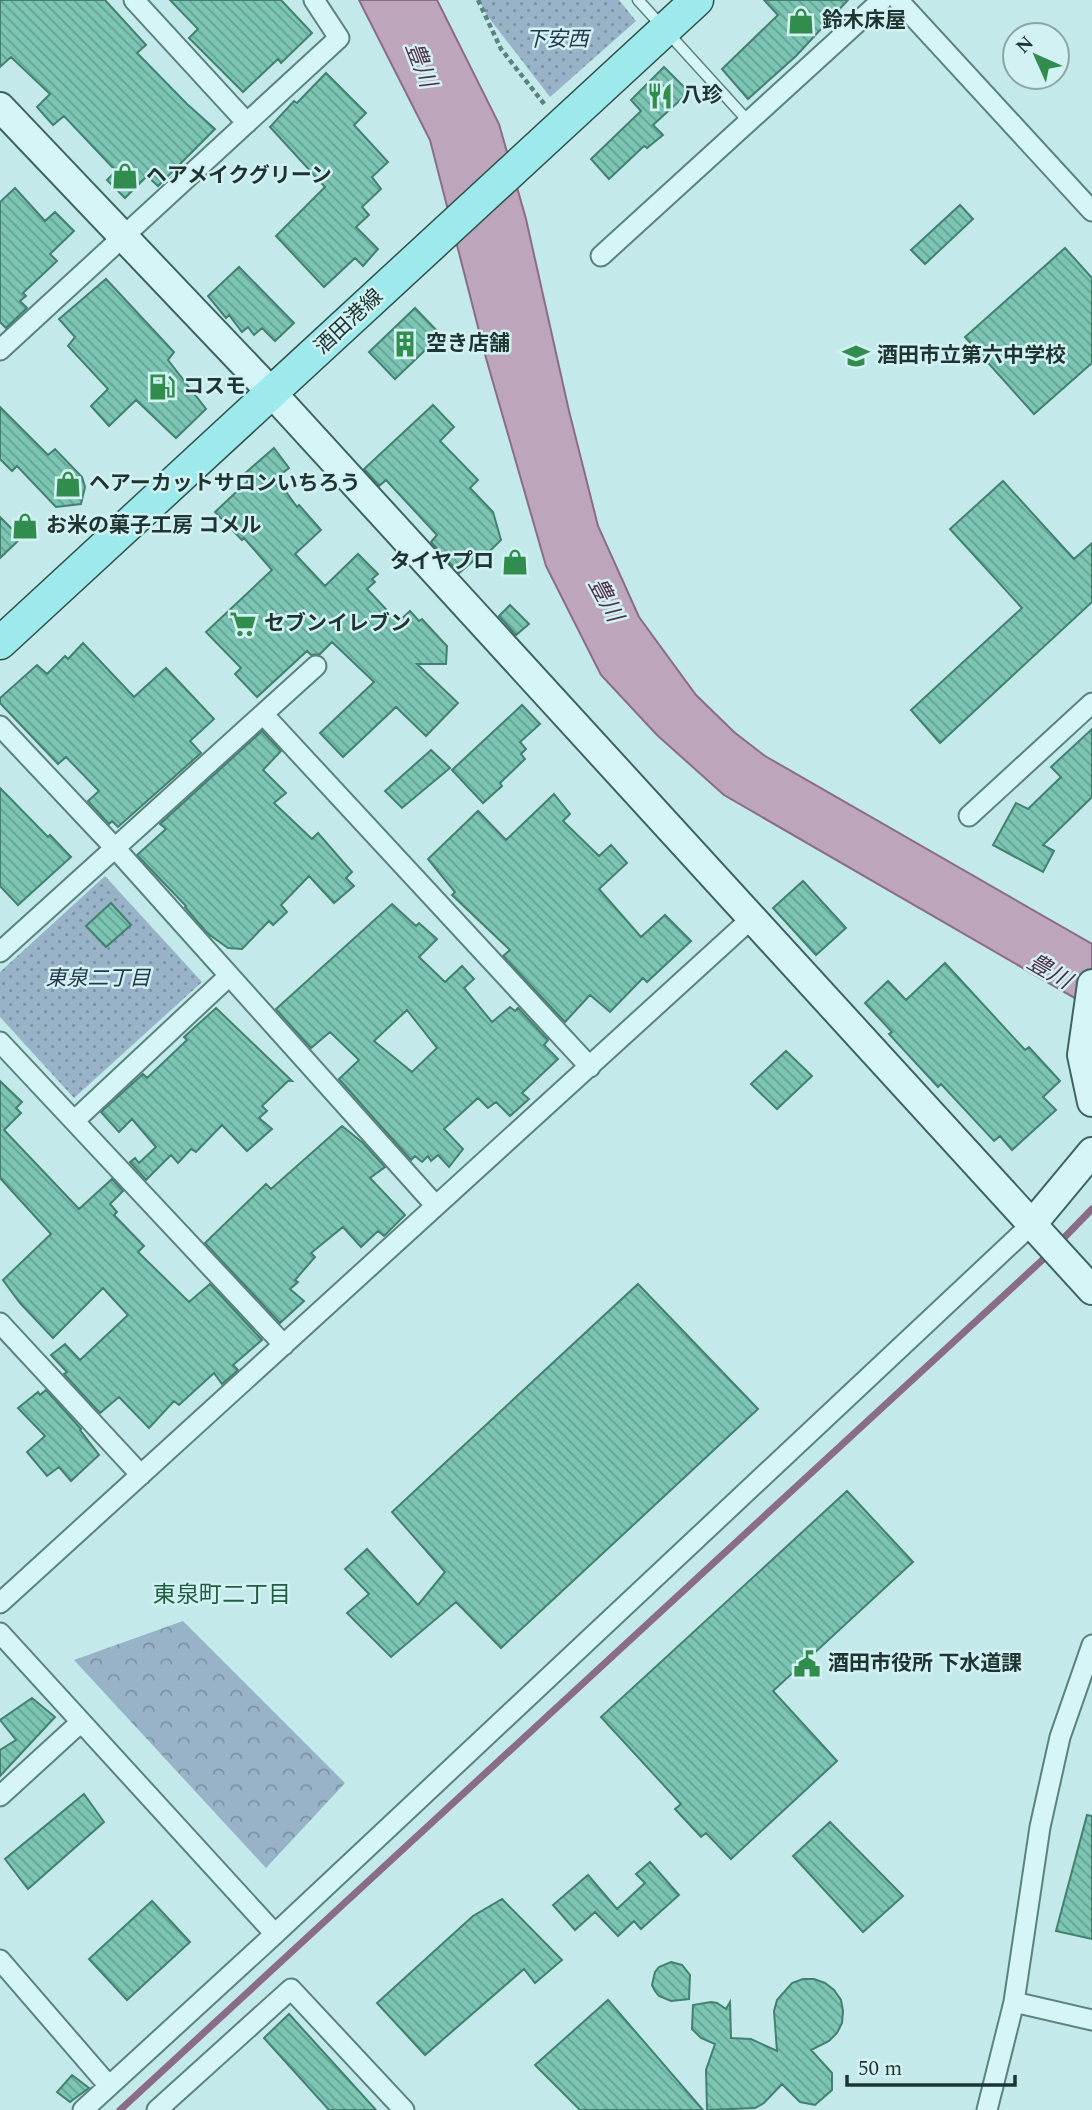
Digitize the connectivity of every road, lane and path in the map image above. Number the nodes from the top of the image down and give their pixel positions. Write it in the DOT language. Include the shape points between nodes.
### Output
graph roads {
  1 [pos="134,0"];
  2 [pos="314,0"];
  3 [pos="478,0"];
  4 [pos="638,0"];
  5 [pos="697,0"];
  6 [pos="882,0"];
  7 [pos="898,0"];
  8 [pos="665,30"];
  9 [pos="0,107"];
  10 [pos="748,121"];
  11 [pos="247,123"];
  12 [pos="559,127"];
  13 [pos="1092,211"];
  14 [pos="124,236"];
  15 [pos="601,256"];
  16 [pos="0,350"];
  17 [pos="272,393"];
  18 [pos="0,643"];
  19 [pos="316,666"];
  20 [pos="1092,703"];
  21 [pos="263,714"];
  22 [pos="0,726"];
  23 [pos="969,816"];
  24 [pos="115,848"];
  25 [pos="752,918"];
  26 [pos="0,952"];
  27 [pos="229,976"];
  28 [pos="1092,984"];
  29 [pos="0,1042"];
  30 [pos="590,1067"];
  31 [pos="1092,1102"];
  32 [pos="75,1121"];
  33 [pos="1092,1152"];
  34 [pos="436,1206"];
  35 [pos="1033,1223"];
  36 [pos="1092,1290"];
  37 [pos="0,1323"];
  38 [pos="284,1345"];
  39 [pos="141,1475"];
  40 [pos="0,1603"];
  41 [pos="0,1633"];
  42 [pos="1092,1645"];
  43 [pos="81,1722"];
  44 [pos="0,1796"];
  45 [pos="275,1934"];
  46 [pos="0,1960"];
  47 [pos="1014,2002"];
  48 [pos="1092,2020"];
  49 [pos="109,2086"];
  50 [pos="83,2110"];
  51 [pos="157,2110"];
  52 [pos="404,2110"];
  53 [pos="987,2110"];
  1 -- 11 [label="street"];
  2 -- 11 [label="street" via="339,38"];
  3 -- 12 [label="path" via="502,49"];
  4 -- 8 [label="lane"];
  5 -- 8 [label="main road, 酒田港線"];
  6 -- 10 [label="street"];
  7 -- 13 [label="street"];
  8 -- 10 [label="lane"];
  8 -- 12 [label="main road, 酒田港線"];
  9 -- 14 [label="street"];
  10 -- 15 [label="street"];
  11 -- 14 [label="street"];
  12 -- 17 [label="main road, 酒田港線"];
  14 -- 16 [label="street"];
  14 -- 17 [label="street"];
  17 -- 18 [label="main road, 酒田港線"];
  17 -- 25 [label="street"];
  19 -- 21 [label="street"];
  20 -- 23 [label="street"];
  21 -- 24 [label="street"];
  21 -- 30 [label="street"];
  22 -- 24 [label="street"];
  24 -- 26 [label="street"];
  24 -- 27 [label="street"];
  25 -- 30 [label="street"];
  25 -- 35 [label="street"];
  27 -- 32 [label="street"];
  27 -- 34 [label="street"];
  28 -- 31 [label="street" via="1082,1055"];
  29 -- 32 [label="street"];
  30 -- 34 [label="street"];
  32 -- 38 [label="street"];
  33 -- 35 [label="street"];
  34 -- 38 [label="street"];
  35 -- 36 [label="street"];
  35 -- 45 [label="street"];
  37 -- 39 [label="street"];
  38 -- 39 [label="street"];
  39 -- 40 [label="street"];
  41 -- 43 [label="street"];
  42 -- 47 [label="street" via="1060,1737 1040,1827"];
  43 -- 44 [label="street"];
  43 -- 45 [label="street"];
  45 -- 49 [label="street"];
  46 -- 49 [label="street"];
  47 -- 48 [label="street"];
  47 -- 53 [label="street"];
  49 -- 50 [label="street"];
  51 -- 52 [label="street" via="291,1989"];
}
